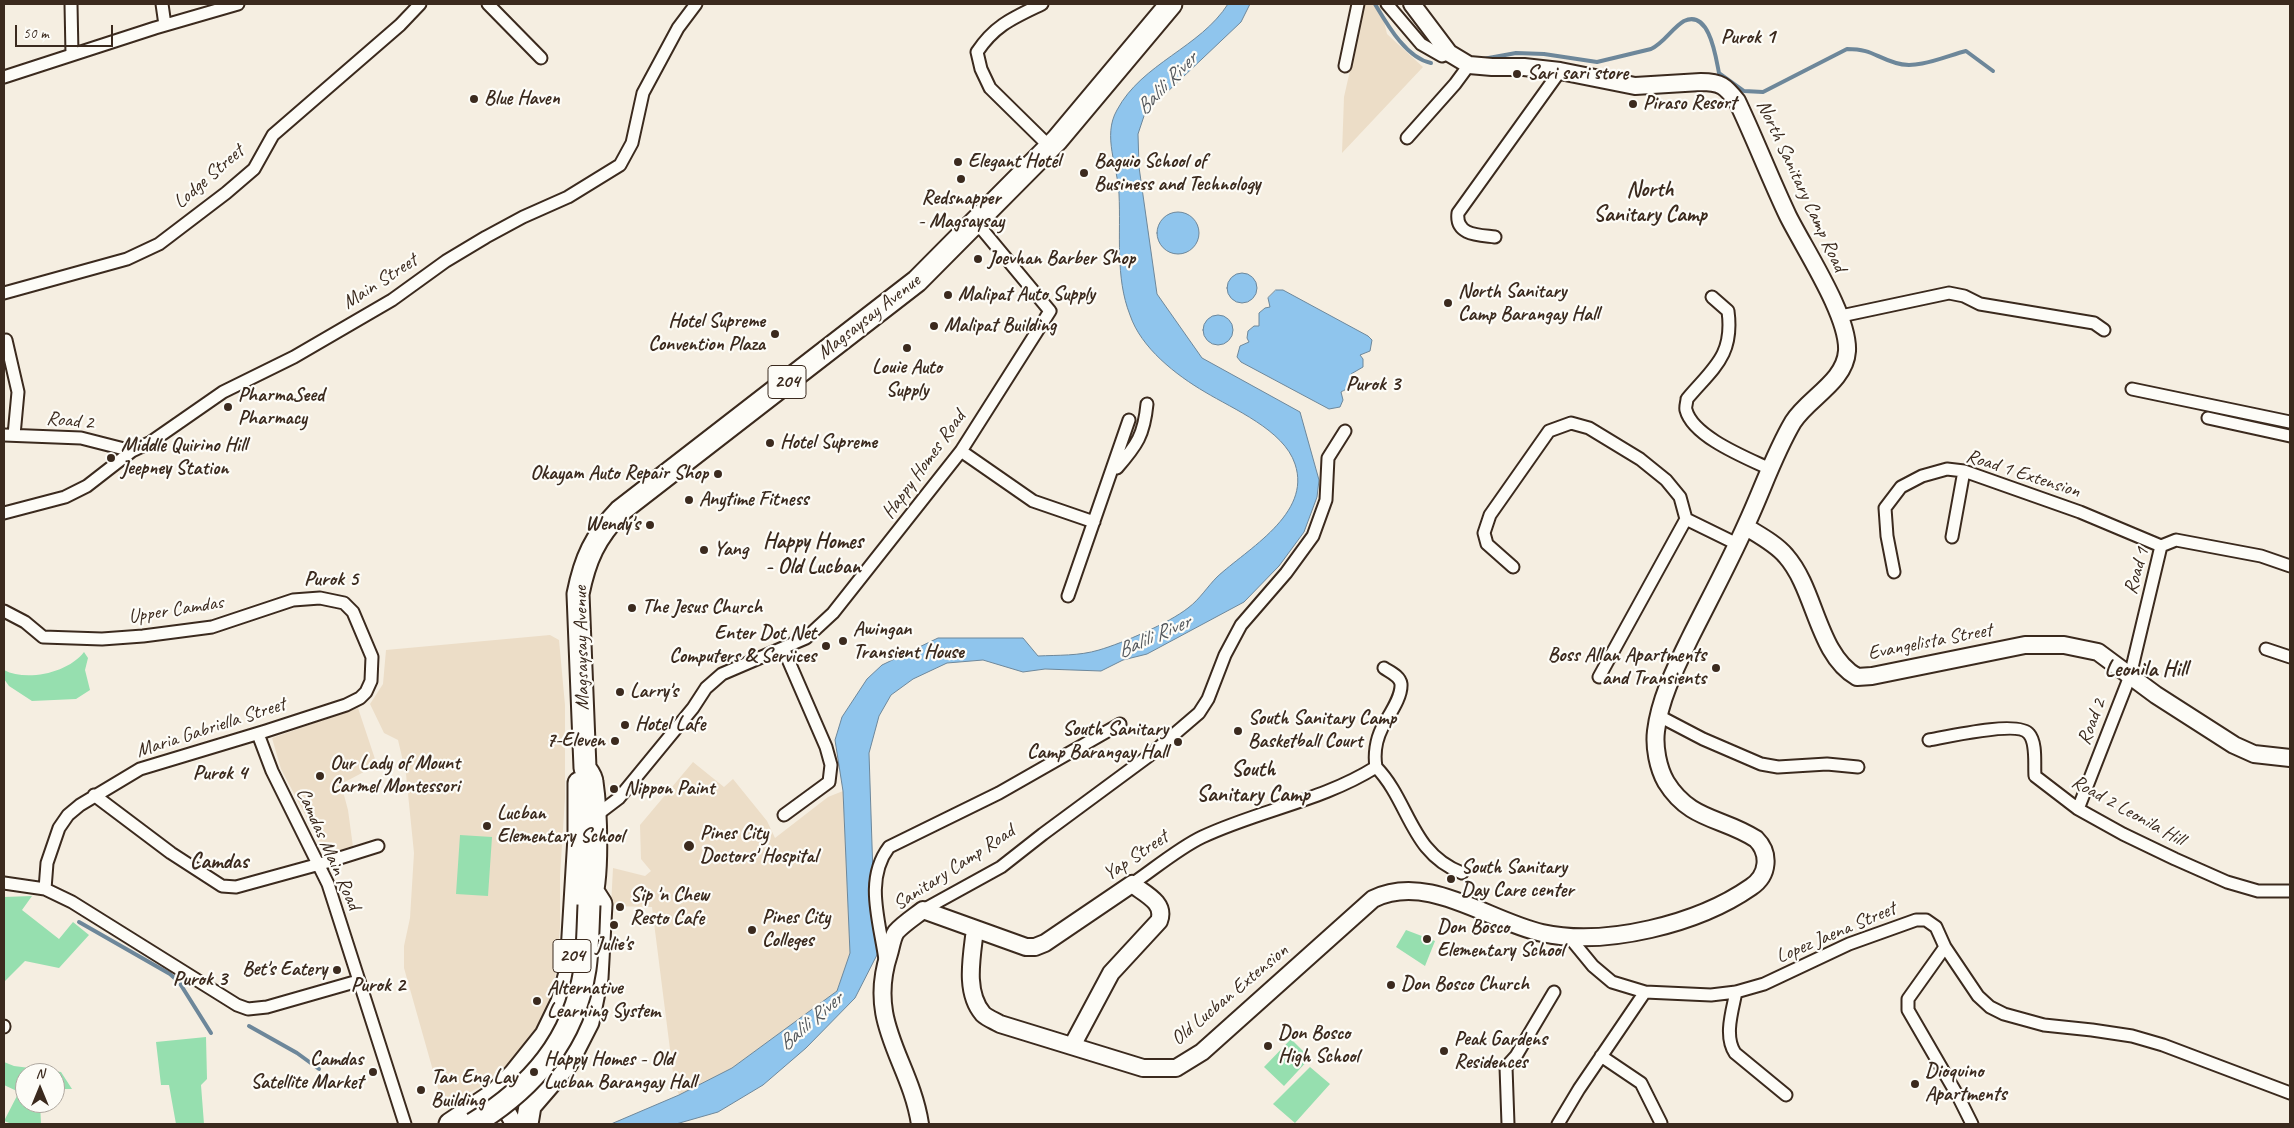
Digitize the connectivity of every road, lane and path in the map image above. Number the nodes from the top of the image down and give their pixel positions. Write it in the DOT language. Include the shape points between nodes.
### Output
graph roads {
  1 [pos="71,4"];
  2 [pos="162,4"];
  3 [pos="238,4"];
  4 [pos="420,4"];
  5 [pos="488,4"];
  6 [pos="696,4"];
  7 [pos="1042,4"];
  8 [pos="1171,4"];
  9 [pos="1358,4"];
  10 [pos="1387,4"];
  11 [pos="1412,4"];
  12 [pos="165,25"];
  13 [pos="1449,53"];
  14 [pos="72,54"];
  15 [pos="541,58"];
  16 [pos="1469,65"];
  17 [pos="1345,66"];
  18 [pos="1560,71"];
  19 [pos="4,77"];
  20 [pos="1407,138"];
  21 [pos="1050,147"];
  22 [pos="976,222"];
  23 [pos="1495,237"];
  24 [pos="4,293"];
  25 [pos="1712,297"];
  26 [pos="1841,316"];
  27 [pos="2104,330"];
  28 [pos="6,340"];
  29 [pos="2132,389"];
  30 [pos="1147,404"];
  31 [pos="2208,418"];
  32 [pos="1129,420"];
  33 [pos="2290,422"];
  34 [pos="1345,431"];
  35 [pos="9,435"];
  36 [pos="2290,436"];
  37 [pos="961,451"];
  38 [pos="132,452"];
  39 [pos="1770,469"];
  40 [pos="1964,471"];
  41 [pos="1112,473"];
  42 [pos="4,513"];
  43 [pos="1686,519"];
  44 [pos="1094,522"];
  45 [pos="1746,526"];
  46 [pos="1952,537"];
  47 [pos="1736,544"];
  48 [pos="2161,546"];
  49 [pos="2290,566"];
  50 [pos="1513,567"];
  51 [pos="1894,572"];
  52 [pos="1068,596"];
  53 [pos="4,612"];
  54 [pos="354,612"];
  55 [pos="783,648"];
  56 [pos="2266,649"];
  57 [pos="2290,657"];
  58 [pos="1384,668"];
  59 [pos="2130,676"];
  60 [pos="1599,677"];
  61 [pos="1659,716"];
  62 [pos="1120,724"];
  63 [pos="258,734"];
  64 [pos="1929,740"];
  65 [pos="2290,758"];
  66 [pos="1376,767"];
  67 [pos="1858,767"];
  68 [pos="586,768"];
  69 [pos="94,795"];
  70 [pos="2078,809"];
  71 [pos="784,815"];
  72 [pos="594,816"];
  73 [pos="378,846"];
  74 [pos="319,864"];
  75 [pos="1462,873"];
  76 [pos="4,883"];
  77 [pos="1132,884"];
  78 [pos="45,889"];
  79 [pos="2290,891"];
  80 [pos="592,899"];
  81 [pos="923,910"];
  82 [pos="975,929"];
  83 [pos="1570,938"];
  84 [pos="1946,947"];
  85 [pos="886,963"];
  86 [pos="358,981"];
  87 [pos="1554,992"];
  88 [pos="1645,992"];
  89 [pos="1736,992"];
  90 [pos="1072,1046"];
  91 [pos="1601,1056"];
  92 [pos="514,1075"];
  93 [pos="496,1093"];
  94 [pos="2290,1093"];
  95 [pos="1786,1095"];
  96 [pos="472,1116"];
  97 [pos="517,1119"];
  98 [pos="1660,1123"];
  99 [pos="405,1124"];
  100 [pos="450,1124"];
  101 [pos="920,1124"];
  102 [pos="1508,1124"];
  103 [pos="1558,1124"];
  104 [pos="1972,1124"];
  1 -- 14 [label="street"];
  2 -- 12 [label="street"];
  3 -- 12 [label="street"];
  4 -- 24 [label="street, Lodge Street" via="273,135 254,169 158,244 127,259"];
  5 -- 15 [label="street"];
  6 -- 38 [label="street, Main Street" via="678,28 643,93 632,143 620,165 568,197 486,237 392,300 294,357 224,392"];
  7 -- 21 [label="street" via="989,34 977,52 990,88"];
  8 -- 21 [label="highway, Magsaysay Avenue / 204"];
  9 -- 17 [label="street"];
  10 -- 13 [label="street" via="1421,44 1442,56"];
  11 -- 13 [label="street, North Sanitary Camp Road"];
  12 -- 14 [label="street"];
  13 -- 16 [label="street, North Sanitary Camp Road"];
  14 -- 19 [label="street"];
  16 -- 18 [label="street, North Sanitary Camp Road"];
  16 -- 20 [label="street"];
  18 -- 23 [label="street" via="1458,214 1461,227 1469,234"];
  18 -- 26 [label="street, North Sanitary Camp Road" via="1635,86 1706,82 1725,86 1737,101 1788,215"];
  21 -- 22 [label="highway, Magsaysay Avenue / 204"];
  22 -- 37 [label="street, Happy Homes Road" via="1050,311"];
  22 -- 68 [label="highway, Magsaysay Avenue / 204" via="917,280 620,511 602,532 584,566 578,594"];
  25 -- 39 [label="street" via="1728,311 1731,329 1728,343 1712,372 1687,398 1686,410 1699,430 1725,448"];
  26 -- 27 [label="street" via="1949,293 1980,304 2094,323"];
  26 -- 39 [label="street, North Sanitary Camp Road" via="1847,349 1844,363 1831,382 1798,414"];
  28 -- 35 [label="street" via="18,392"];
  29 -- 33 [label="street"];
  30 -- 41 [label="street" via="1145,426 1134,447"];
  31 -- 36 [label="street"];
  32 -- 41 [label="street"];
  34 -- 81 [label="street, Sanitary Camp Road" via="1328,458 1326,500 1313,536 1286,573 1240,625 1199,713 1150,755 1001,867"];
  35 -- 38 [label="street, Road 2" via="81,438"];
  37 -- 44 [label="street" via="1033,501"];
  37 -- 55 [label="street, Happy Homes Road" via="833,613 806,638"];
  38 -- 42 [label="street, Main Street" via="87,486 65,497"];
  39 -- 45 [label="street, North Sanitary Camp Road"];
  40 -- 46 [label="street"];
  40 -- 48 [label="street, Road 1 Extension" via="2080,512"];
  40 -- 51 [label="street, Road 1 Extension" via="1946,469 1922,476 1901,487 1885,508"];
  41 -- 44 [label="street"];
  43 -- 47 [label="street"];
  43 -- 50 [label="street" via="1680,497 1666,480 1589,428 1570,423 1548,431 1490,515 1484,533 1486,544"];
  43 -- 60 [label="street"];
  44 -- 52 [label="street"];
  45 -- 47 [label="street"];
  45 -- 59 [label="street, Evangelista Street" via="1786,555 1798,572 1838,662 1857,677 2002,649 2048,644 2098,652"];
  47 -- 61 [label="street" via="1672,674"];
  48 -- 49 [label="street, Road 1" via="2176,540 2261,556"];
  48 -- 59 [label="street, Road 1"];
  53 -- 54 [label="street, Upper Camdas" via="25,622 43,637 66,639 143,636 212,626 293,600 320,598 344,603"];
  54 -- 63 [label="street, Maria Gabriella Street" via="372,657 371,681 366,692 346,705"];
  55 -- 71 [label="street" via="831,765 828,782"];
  55 -- 72 [label="street, Happy Homes Road" via="722,674 706,688 694,708 619,798"];
  56 -- 57 [label="street"];
  58 -- 66 [label="street" via="1399,678 1401,684 1380,730"];
  59 -- 65 [label="street, Evangelista Street" via="2234,745 2254,754"];
  59 -- 70 [label="street, Road 2"];
  61 -- 67 [label="street" via="1761,764"];
  61 -- 83 [label="street" via="1655,733 1657,757 1674,794 1697,813 1756,839 1767,857 1764,870 1755,885 1715,908 1642,932"];
  62 -- 85 [label="street" via="999,793 889,847 882,856 875,878"];
  63 -- 69 [label="street, Maria Gabriella Street" via="140,769"];
  63 -- 74 [label="street, Camdas Main Road" via="272,771"];
  64 -- 70 [label="street, Road 2 Leonila Hill" via="1990,729 2023,729 2029,734 2033,746 2035,776"];
  66 -- 75 [label="street" via="1390,784 1423,844 1440,862"];
  66 -- 77 [label="street, Yap Street" via="1356,780 1324,793 1200,837"];
  68 -- 72 [label="highway, Magsaysay Avenue / 204" via="592,779"];
  68 -- 92 [label="highway, Magsaysay Avenue / 204" via="579,780 571,970 555,1020 536,1050"];
  69 -- 74 [label="street" via="171,853 222,886 236,887"];
  69 -- 78 [label="street, Maria Gabriella Street" via="68,815 59,828 47,863"];
  70 -- 79 [label="street, Road 2 Leonila Hill" via="2123,834 2227,882 2258,891"];
  72 -- 80 [label="highway, Magsaysay Avenue / 204"];
  73 -- 74 [label="street"];
  74 -- 86 [label="street, Camdas Main Road"];
  76 -- 78 [label="street"];
  77 -- 82 [label="street, Yap Street" via="1035,947 1026,947"];
  77 -- 90 [label="street" via="1159,904 1161,916 1111,973"];
  78 -- 86 [label="street" via="72,902 248,1009 267,1008"];
  80 -- 96 [label="highway, Magsaysay Avenue / 204, bridge" via="585,968 574,1013 564,1034 544,1066 496,1110"];
  80 -- 97 [label="highway, 204" via="601,904 597,978 588,1022 567,1062"];
  81 -- 82 [label="street, Yap Street"];
  81 -- 85 [label="street, Sanitary Camp Road" via="895,933"];
  82 -- 90 [label="street, Old Lucban Extension" via="971,988 984,1015 1000,1024"];
  83 -- 88 [label="street, Lopez Jaena Street" via="1593,966 1612,982"];
  83 -- 90 [label="street, Old Lucban Extension" via="1540,933 1429,892 1385,892 1373,898 1202,1052 1176,1068 1142,1068"];
  84 -- 89 [label="street, Lopez Jaena Street" via="1936,927 1926,920 1916,920 1849,944 1764,984"];
  84 -- 94 [label="street, Lopez Jaena Street" via="1978,996 2004,1014 2044,1025 2155,1042"];
  84 -- 104 [label="street" via="1908,999 1908,1010"];
  85 -- 101 [label="street, Sanitary Camp Road" via="882,982 886,1026 912,1087"];
  86 -- 99 [label="street, Camdas Main Road"];
  87 -- 102 [label="street" via="1507,1066"];
  88 -- 89 [label="street, Lopez Jaena Street" via="1711,995"];
  88 -- 91 [label="street"];
  89 -- 95 [label="street" via="1730,1045"];
  91 -- 98 [label="street" via="1641,1083"];
  91 -- 103 [label="street"];
  92 -- 93 [label="highway, Magsaysay Avenue / 204"];
  92 -- 97 [label="highway"];
  93 -- 96 [label="highway, Magsaysay Avenue / 204"];
  93 -- 97 [label="street"];
  96 -- 97 [label="highway" via="491,1110 497,1116"];
  96 -- 100 [label="highway, Magsaysay Avenue / 204"];
}
